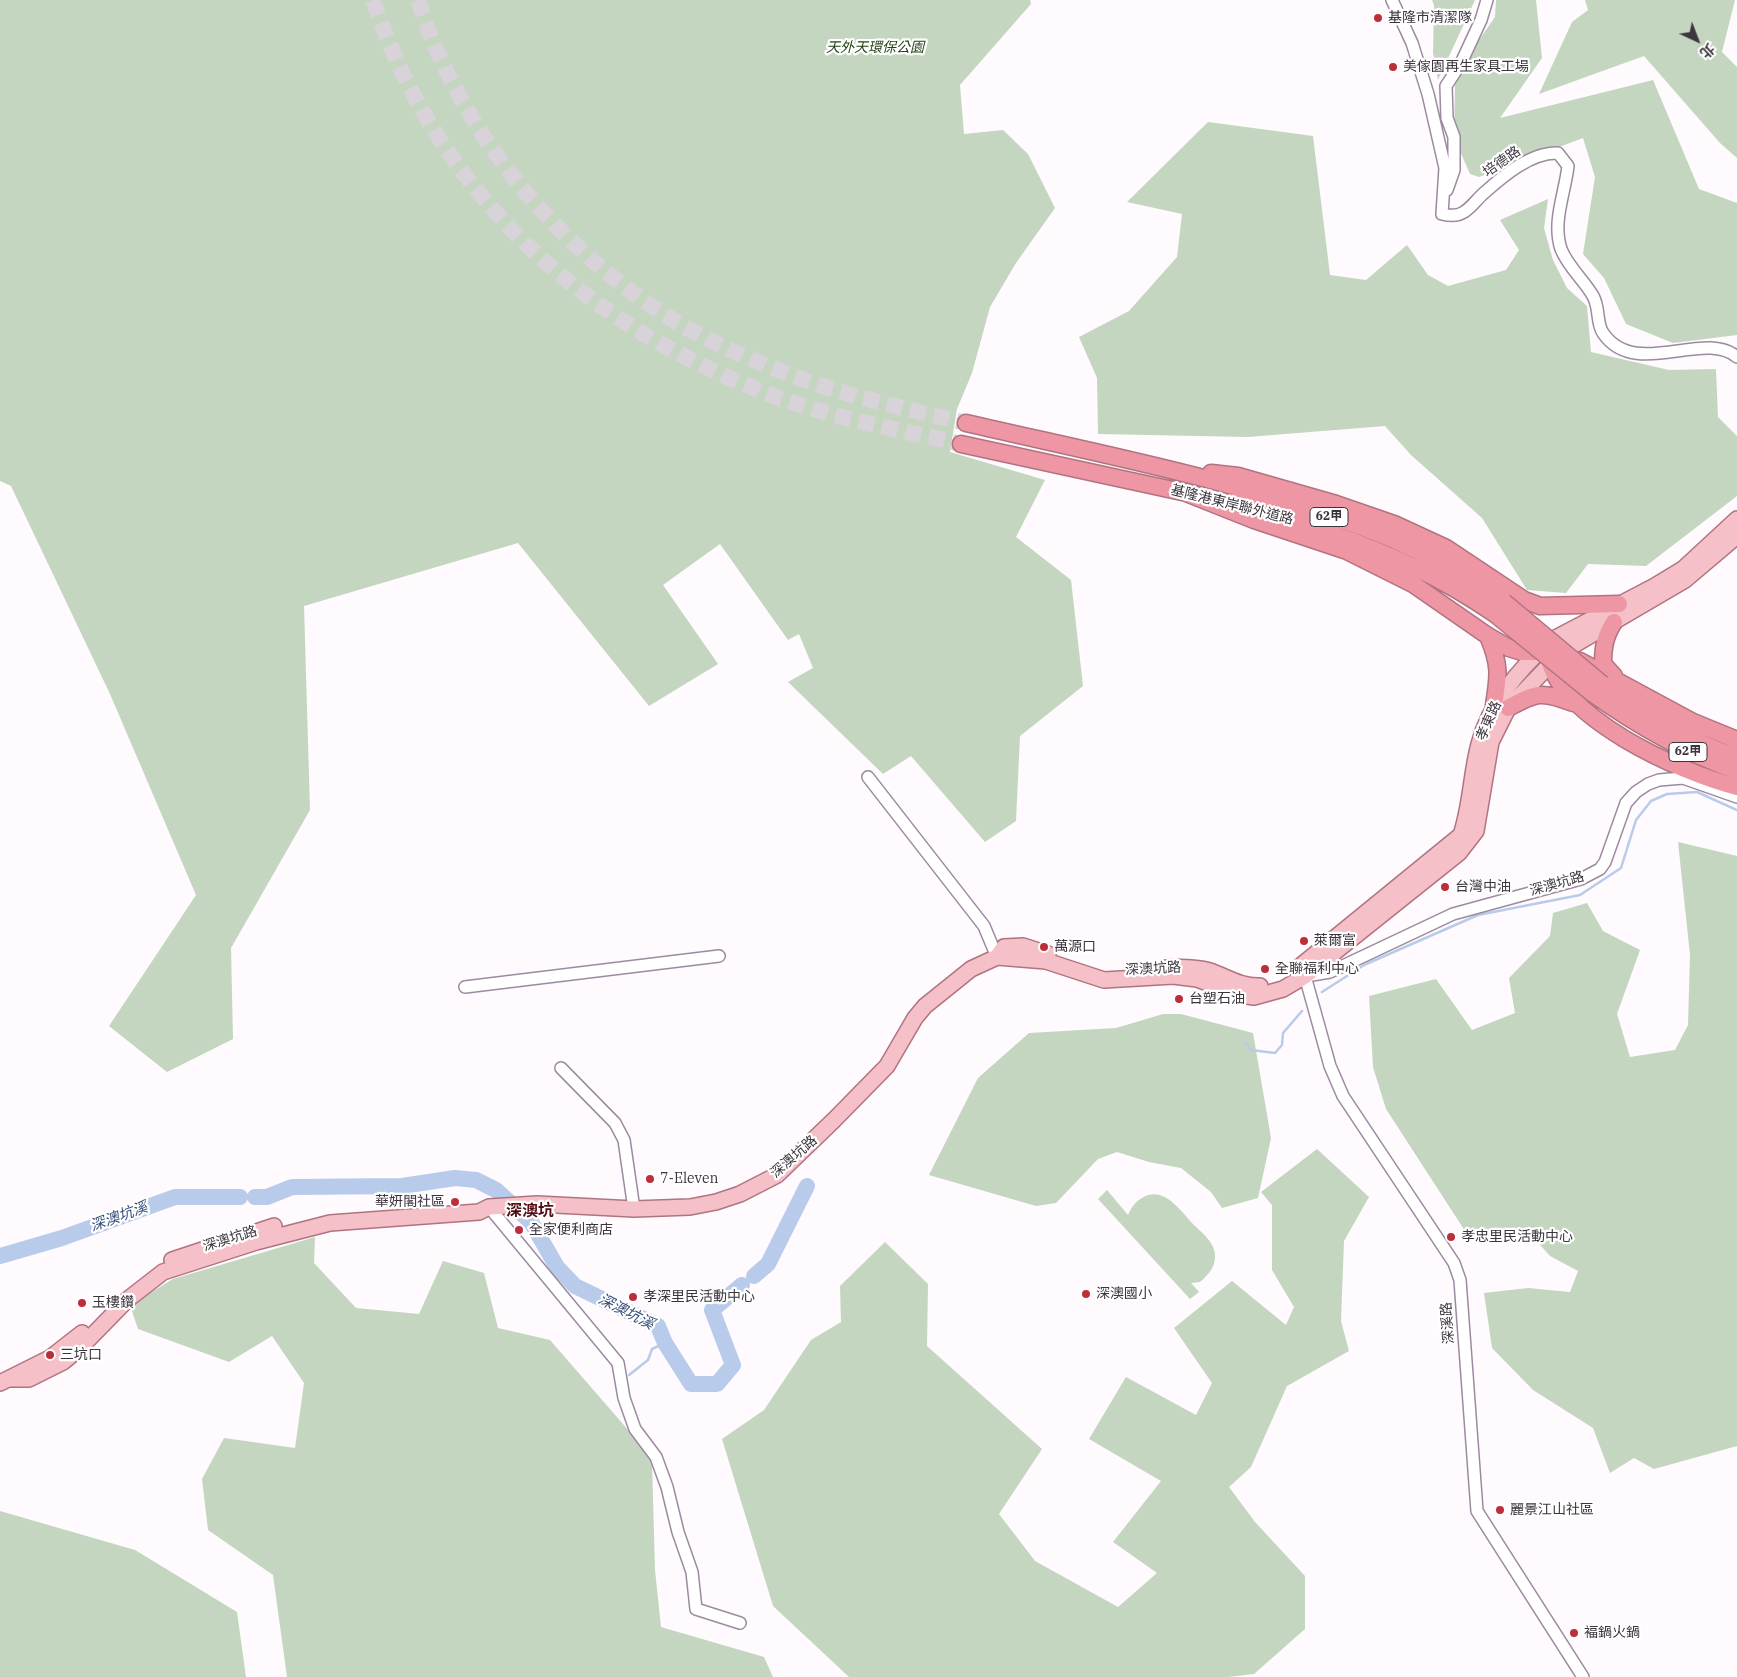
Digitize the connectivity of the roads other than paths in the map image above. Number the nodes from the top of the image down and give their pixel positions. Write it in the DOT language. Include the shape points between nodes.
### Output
graph roads {
  1 [pos="1392,0"];
  2 [pos="1486,0"];
  3 [pos="1443,198"];
  4 [pos="1737,356"];
  5 [pos="966,423"];
  6 [pos="960,444"];
  7 [pos="1142,464"];
  8 [pos="1186,493"];
  9 [pos="1737,519"];
  10 [pos="1737,536"];
  11 [pos="1496,580"];
  12 [pos="1618,604"];
  13 [pos="1499,608"];
  14 [pos="1614,622"];
  15 [pos="1488,636"];
  16 [pos="1549,652"];
  17 [pos="1635,690"];
  18 [pos="1501,706"];
  19 [pos="1645,722"];
  20 [pos="1603,725"];
  21 [pos="1737,740"];
  22 [pos="1737,757"];
  23 [pos="1737,771"];
  24 [pos="868,777"];
  25 [pos="1737,787"];
  26 [pos="1737,797"];
  27 [pos="719,956"];
  28 [pos="997,957"];
  29 [pos="1302,971"];
  30 [pos="465,987"];
  31 [pos="561,1068"];
  32 [pos="493,1207"];
  33 [pos="634,1209"];
  34 [pos="5,1381"];
  35 [pos="740,1623"];
  36 [pos="1583,1677"];
  1 -- 3 [label="street, 培德路" via="1412,43 1428,94 1445,168"];
  2 -- 3 [label="street" via="1466,54 1446,86 1447,118 1454,137 1454,170"];
  3 -- 4 [label="street, 培德路" via="1442,214 1456,215 1530,160 1545,153 1558,153 1568,166 1558,229 1561,249 1594,298 1601,331 1606,337 1618,348 1630,352 1661,354 1712,346 1729,349"];
  5 -- 7 [label="highway, 基隆港東岸聯外道路 / 62甲"];
  6 -- 8 [label="highway, 基隆港東岸聯外道路 / 62甲"];
  7 -- 11 [label="highway" via="1238,476 1336,504 1394,524 1446,548"];
  7 -- 13 [label="highway, 基隆港東岸聯外道路 / 62甲" via="1256,493 1368,529 1466,577"];
  8 -- 13 [label="highway, 基隆港東岸聯外道路 / 62甲" via="1290,517 1396,558"];
  8 -- 15 [label="highway" via="1347,552 1413,584"];
  9 -- 12 [label="main road, 孝東路" via="1684,569"];
  10 -- 14 [label="main road, 孝東路" via="1686,580"];
  11 -- 12 [label="highway" via="1524,600 1540,606"];
  11 -- 16 [label="highway" via="1544,631"];
  12 -- 16 [label="main road, 孝東路"];
  13 -- 19 [label="highway, 基隆港東岸聯外道路 / 62甲, bridge" via="1597,689"];
  14 -- 16 [label="main road, 孝東路"];
  14 -- 17 [label="highway" via="1606,634 1603,664"];
  15 -- 16 [label="highway" via="1522,652"];
  15 -- 18 [label="highway" via="1497,657"];
  16 -- 17 [label="highway"];
  16 -- 18 [label="main road, 孝東路" via="1512,680"];
  16 -- 20 [label="highway" via="1560,686"];
  17 -- 21 [label="highway" via="1718,734"];
  18 -- 20 [label="highway" via="1529,696 1550,694 1573,704"];
  18 -- 29 [label="main road, 孝東路" via="1479,743 1462,835"];
  19 -- 22 [label="highway, 基隆港東岸聯外道路 / 62甲"];
  19 -- 23 [label="highway, 基隆港東岸聯外道路 / 62甲" via="1699,758"];
  20 -- 25 [label="highway" via="1689,772"];
  24 -- 28 [label="street" via="984,926"];
  26 -- 29 [label="street, 深澳坑路" via="1682,778 1660,780 1636,792 1626,803 1605,862 1594,873 1453,914 1330,972"];
  27 -- 30 [label="street"];
  28 -- 29 [label="main road, 深澳坑路" via="1046,961 1104,980 1173,976 1197,979 1254,997 1283,989"];
  28 -- 33 [label="main road, 深澳坑路" via="972,969 925,1006 887,1066 777,1175 716,1202 690,1207"];
  29 -- 36 [label="street, 深溪路" via="1330,1066 1344,1096 1454,1263 1460,1280 1477,1511"];
  31 -- 33 [label="street" via="615,1123 624,1140"];
  32 -- 33 [label="main road, 深澳坑路" via="537,1204"];
  32 -- 34 [label="main road, 深澳坑路" via="479,1212 330,1223 256,1242 163,1272 127,1300 63,1362 29,1380"];
  32 -- 35 [label="street" via="618,1363 624,1398 635,1429 656,1457 667,1487 692,1572 696,1609"];
}
